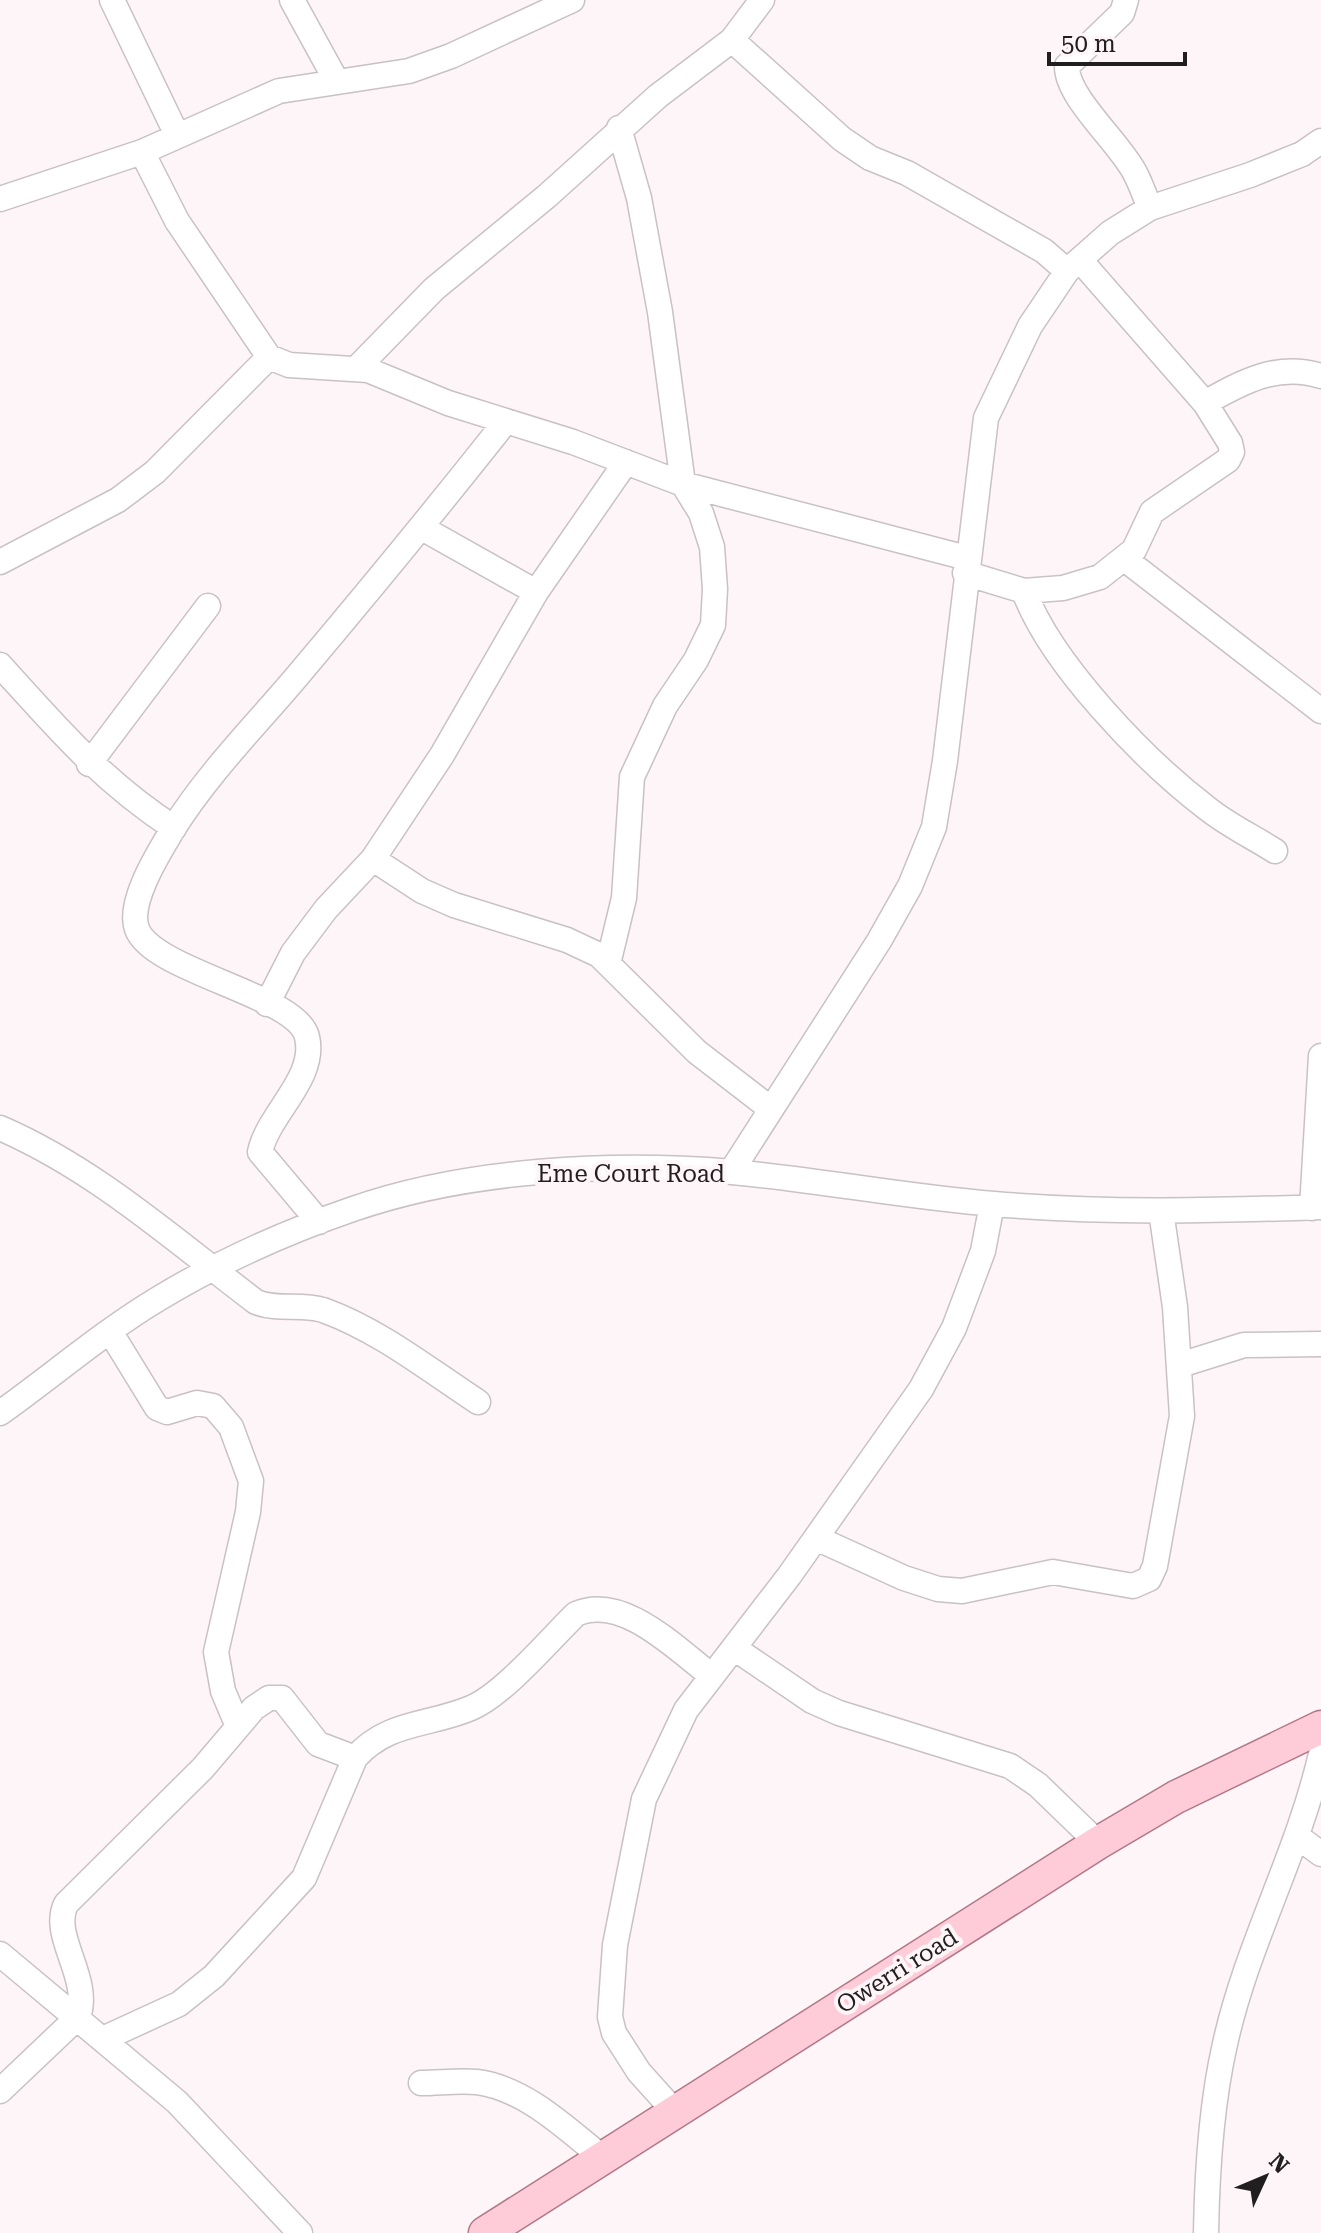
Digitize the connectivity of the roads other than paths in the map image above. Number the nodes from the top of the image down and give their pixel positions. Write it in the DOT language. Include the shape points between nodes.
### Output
graph roads {
  1 [pos="112,0"];
  2 [pos="292,0"];
  3 [pos="572,0"];
  4 [pos="762,0"];
  5 [pos="1126,0"];
  6 [pos="732,40"];
  7 [pos="337,82"];
  8 [pos="619,128"];
  9 [pos="177,135"];
  10 [pos="1321,141"];
  11 [pos="142,152"];
  12 [pos="1,197"];
  13 [pos="1150,208"];
  14 [pos="1074,265"];
  15 [pos="269,357"];
  16 [pos="356,369"];
  17 [pos="1321,376"];
  18 [pos="1205,403"];
  19 [pos="506,421"];
  20 [pos="626,462"];
  21 [pos="683,484"];
  22 [pos="422,528"];
  23 [pos="1126,560"];
  24 [pos="0,562"];
  25 [pos="966,566"];
  26 [pos="1024,591"];
  27 [pos="536,592"];
  28 [pos="208,606"];
  29 [pos="0,665"];
  30 [pos="1321,711"];
  31 [pos="89,764"];
  32 [pos="174,828"];
  33 [pos="1275,851"];
  34 [pos="373,859"];
  35 [pos="608,964"];
  36 [pos="267,1004"];
  37 [pos="1321,1056"];
  38 [pos="771,1109"];
  39 [pos="0,1128"];
  40 [pos="731,1172"];
  41 [pos="992,1204"];
  42 [pos="1317,1208"];
  43 [pos="1161,1211"];
  44 [pos="319,1222"];
  45 [pos="213,1269"];
  46 [pos="111,1333"];
  47 [pos="1321,1344"];
  48 [pos="1180,1365"];
  49 [pos="478,1402"];
  50 [pos="0,1413"];
  51 [pos="816,1538"];
  52 [pos="734,1648"];
  53 [pos="712,1676"];
  54 [pos="237,1724"];
  55 [pos="1321,1727"];
  56 [pos="1321,1754"];
  57 [pos="355,1758"];
  58 [pos="1298,1837"];
  59 [pos="1098,1843"];
  60 [pos="1321,1854"];
  61 [pos="0,1954"];
  62 [pos="78,2017"];
  63 [pos="105,2038"];
  64 [pos="421,2083"];
  65 [pos="0,2091"];
  66 [pos="675,2112"];
  67 [pos="603,2158"];
  68 [pos="300,2233"];
  69 [pos="485,2233"];
  70 [pos="1206,2233"];
  1 -- 9 [label="street"];
  2 -- 7 [label="street"];
  3 -- 7 [label="street" via="409,71"];
  4 -- 6 [label="street"];
  5 -- 13 [label="street" via="1122,13 1067,66 1067,76 1135,172"];
  6 -- 8 [label="street"];
  6 -- 14 [label="street" via="870,158"];
  7 -- 9 [label="street" via="279,91"];
  8 -- 16 [label="street" via="547,196 434,289"];
  8 -- 21 [label="street" via="639,198"];
  9 -- 11 [label="street"];
  10 -- 13 [label="street" via="1250,175"];
  11 -- 12 [label="street"];
  11 -- 15 [label="street" via="177,221"];
  13 -- 14 [label="street"];
  14 -- 18 [label="street"];
  14 -- 25 [label="street" via="1030,326 986,418"];
  15 -- 16 [label="street" via="289,365"];
  15 -- 24 [label="street" via="155,472 118,500"];
  16 -- 19 [label="street"];
  17 -- 18 [label="street" via="1279,370"];
  18 -- 23 [label="street" via="1230,443 1228,460 1152,512"];
  19 -- 20 [label="street"];
  19 -- 22 [label="street"];
  20 -- 21 [label="street"];
  20 -- 27 [label="street"];
  21 -- 25 [label="street"];
  21 -- 35 [label="street" via="701,513 712,547 713,625 665,706 632,777 624,898"];
  22 -- 27 [label="street"];
  22 -- 32 [label="street"];
  23 -- 26 [label="street" via="1100,577 1063,588"];
  23 -- 30 [label="street"];
  25 -- 26 [label="street"];
  25 -- 38 [label="street" via="934,827 910,886 879,941"];
  26 -- 33 [label="street" via="1033,616 1061,658 1155,764 1209,810"];
  27 -- 34 [label="street" via="463,722"];
  28 -- 31 [label="street"];
  29 -- 31 [label="street"];
  31 -- 32 [label="street"];
  32 -- 36 [label="street" via="145,879 136,928 163,954"];
  34 -- 35 [label="street" via="422,891 567,940"];
  34 -- 36 [label="street" via="293,953"];
  35 -- 38 [label="street" via="697,1052"];
  36 -- 44 [label="street" via="307,1033 309,1049 300,1078 263,1137 260,1152"];
  37 -- 42 [label="street"];
  38 -- 40 [label="street"];
  39 -- 45 [label="street" via="67,1162"];
  40 -- 41 [label="street, Eme Court Road"];
  40 -- 44 [label="street, Eme Court Road" via="570,1170 512,1176 434,1188"];
  41 -- 43 [label="street, Eme Court Road"];
  41 -- 51 [label="street" via="983,1251 954,1328 921,1389"];
  42 -- 43 [label="street, Eme Court Road"];
  43 -- 48 [label="street"];
  44 -- 45 [label="street, Eme Court Road"];
  45 -- 46 [label="street, Eme Court Road" via="156,1300"];
  45 -- 49 [label="street" via="271,1308 320,1309 343,1319"];
  46 -- 50 [label="street, Eme Court Road"];
  46 -- 54 [label="street" via="157,1408 167,1412 197,1403 213,1406 231,1427 251,1481 216,1652 223,1691"];
  47 -- 48 [label="street" via="1244,1345"];
  48 -- 51 [label="street" via="1178,1454 1149,1579 1133,1586 1053,1572 962,1591 938,1589"];
  51 -- 52 [label="street"];
  52 -- 53 [label="street"];
  52 -- 59 [label="street" via="826,1707 1010,1766 1038,1785"];
  53 -- 57 [label="street" via="641,1623 590,1608 576,1614 495,1693 472,1708 397,1727"];
  53 -- 66 [label="street" via="686,1710 644,1799 610,1993 614,2033 639,2072"];
  54 -- 57 [label="street" via="269,1698 282,1698 318,1744"];
  54 -- 62 [label="street" via="203,1768 66,1904 62,1922 84,2002"];
  55 -- 59 [label="main road, Owerri road" via="1176,1797"];
  56 -- 58 [label="street"];
  57 -- 63 [label="street" via="304,1878 214,1976 179,2004"];
  58 -- 60 [label="street"];
  58 -- 70 [label="street" via="1224,2045 1207,2175"];
  59 -- 66 [label="main road, Owerri road"];
  61 -- 62 [label="street"];
  62 -- 63 [label="street"];
  62 -- 65 [label="street"];
  63 -- 68 [label="street" via="177,2102"];
  64 -- 67 [label="street" via="479,2082 514,2094"];
  66 -- 67 [label="main road, Owerri road"];
  67 -- 69 [label="main road, Owerri road"];
}
